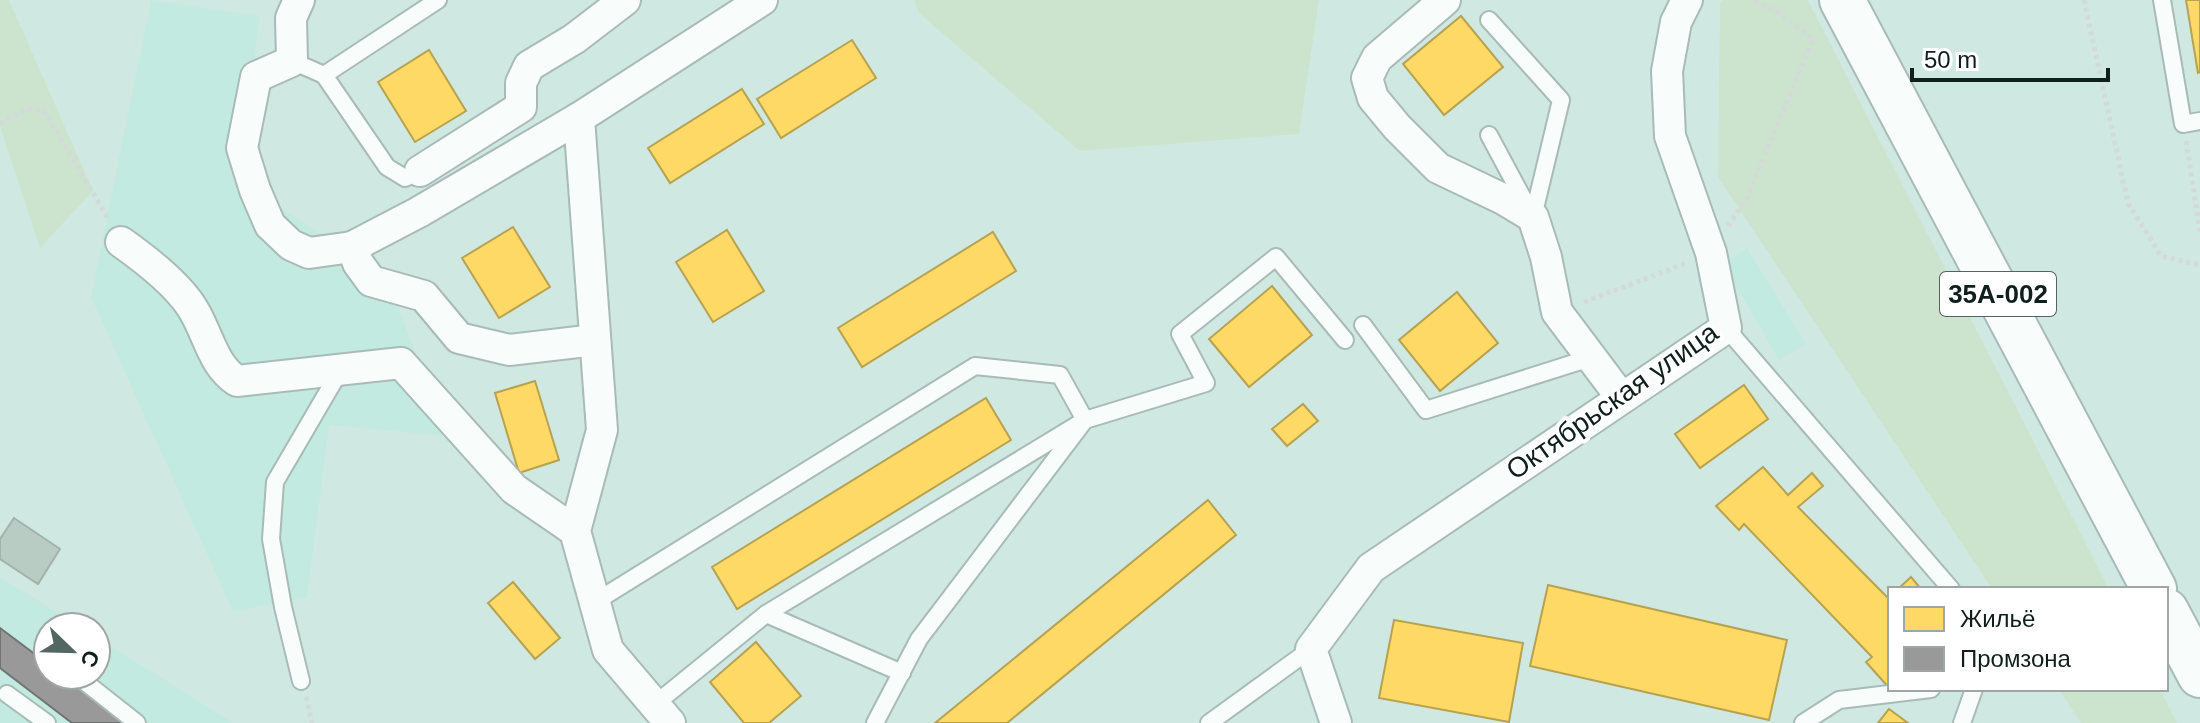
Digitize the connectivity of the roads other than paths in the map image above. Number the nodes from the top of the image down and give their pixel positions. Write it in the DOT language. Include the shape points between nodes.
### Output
graph roads {
  1 [pos="299,0"];
  2 [pos="438,0"];
  3 [pos="625,0"];
  4 [pos="762,0"];
  5 [pos="1445,0"];
  6 [pos="1687,0"];
  7 [pos="1842,0"];
  8 [pos="2162,0"];
  9 [pos="1489,20"];
  10 [pos="292,61"];
  11 [pos="324,75"];
  12 [pos="579,118"];
  13 [pos="2192,123"];
  14 [pos="1489,135"];
  15 [pos="420,171"];
  16 [pos="1533,217"];
  17 [pos="121,242"];
  18 [pos="352,247"];
  19 [pos="1363,325"];
  20 [pos="1726,328"];
  21 [pos="595,340"];
  22 [pos="1345,340"];
  23 [pos="1590,358"];
  24 [pos="341,369"];
  25 [pos="1621,397"];
  26 [pos="1085,420"];
  27 [pos="575,531"];
  28 [pos="1949,587"];
  29 [pos="2153,587"];
  30 [pos="595,602"];
  31 [pos="766,614"];
  32 [pos="2168,615"];
  33 [pos="1311,649"];
  34 [pos="902,673"];
  35 [pos="2200,675"];
  36 [pos="301,681"];
  37 [pos="96,691"];
  38 [pos="1914,691"];
  39 [pos="1973,691"];
  40 [pos="7,694"];
  41 [pos="662,714"];
  42 [pos="47,723"];
  43 [pos="137,723"];
  44 [pos="875,723"];
  45 [pos="1209,723"];
  46 [pos="1336,723"];
  47 [pos="1803,723"];
  48 [pos="1962,723"];
  1 -- 10 [label="street" via="291,18"];
  2 -- 11 [label="lane"];
  3 -- 15 [label="street" via="529,66 521,83 521,107"];
  4 -- 12 [label="street"];
  5 -- 16 [label="street" via="1377,58 1367,78 1373,98 1438,168"];
  6 -- 20 [label="street, Октябрьская улица" via="1676,22 1667,71 1670,136 1711,253"];
  7 -- 29 [label="highway, 35А-002"];
  8 -- 13 [label="lane"];
  9 -- 16 [label="lane" via="1561,100"];
  10 -- 11 [label="lane"];
  10 -- 18 [label="street" via="256,77 242,148 255,190 270,225 291,245 309,253"];
  11 -- 15 [label="lane" via="387,167 405,178"];
  12 -- 18 [label="street"];
  12 -- 21 [label="street"];
  14 -- 16 [label="lane"];
  16 -- 23 [label="street" via="1557,312"];
  17 -- 24 [label="street" via="151,263 191,306 224,372 237,381"];
  18 -- 21 [label="street" via="371,281 424,296 459,338 509,350"];
  19 -- 23 [label="lane" via="1426,410"];
  20 -- 25 [label="street, Октябрьская улица"];
  20 -- 28 [label="lane"];
  21 -- 27 [label="street" via="602,430"];
  22 -- 26 [label="lane" via="1276,257 1180,334 1206,383"];
  23 -- 25 [label="street"];
  24 -- 27 [label="street" via="401,363 514,489"];
  24 -- 36 [label="lane" via="275,482 271,539"];
  25 -- 33 [label="street, Октябрьская улица" via="1371,568"];
  26 -- 30 [label="lane" via="1060,375 975,366"];
  26 -- 31 [label="lane"];
  26 -- 34 [label="lane" via="919,639"];
  27 -- 30 [label="street"];
  30 -- 41 [label="street" via="608,650"];
  31 -- 34 [label="lane"];
  31 -- 41 [label="lane"];
  32 -- 35 [label="highway"];
  33 -- 45 [label="lane"];
  33 -- 46 [label="street"];
  34 -- 44 [label="lane"];
  37 -- 43 [label="lane"];
  38 -- 47 [label="lane" via="1839,700"];
  39 -- 48 [label="lane"];
  40 -- 42 [label="lane"];
}
